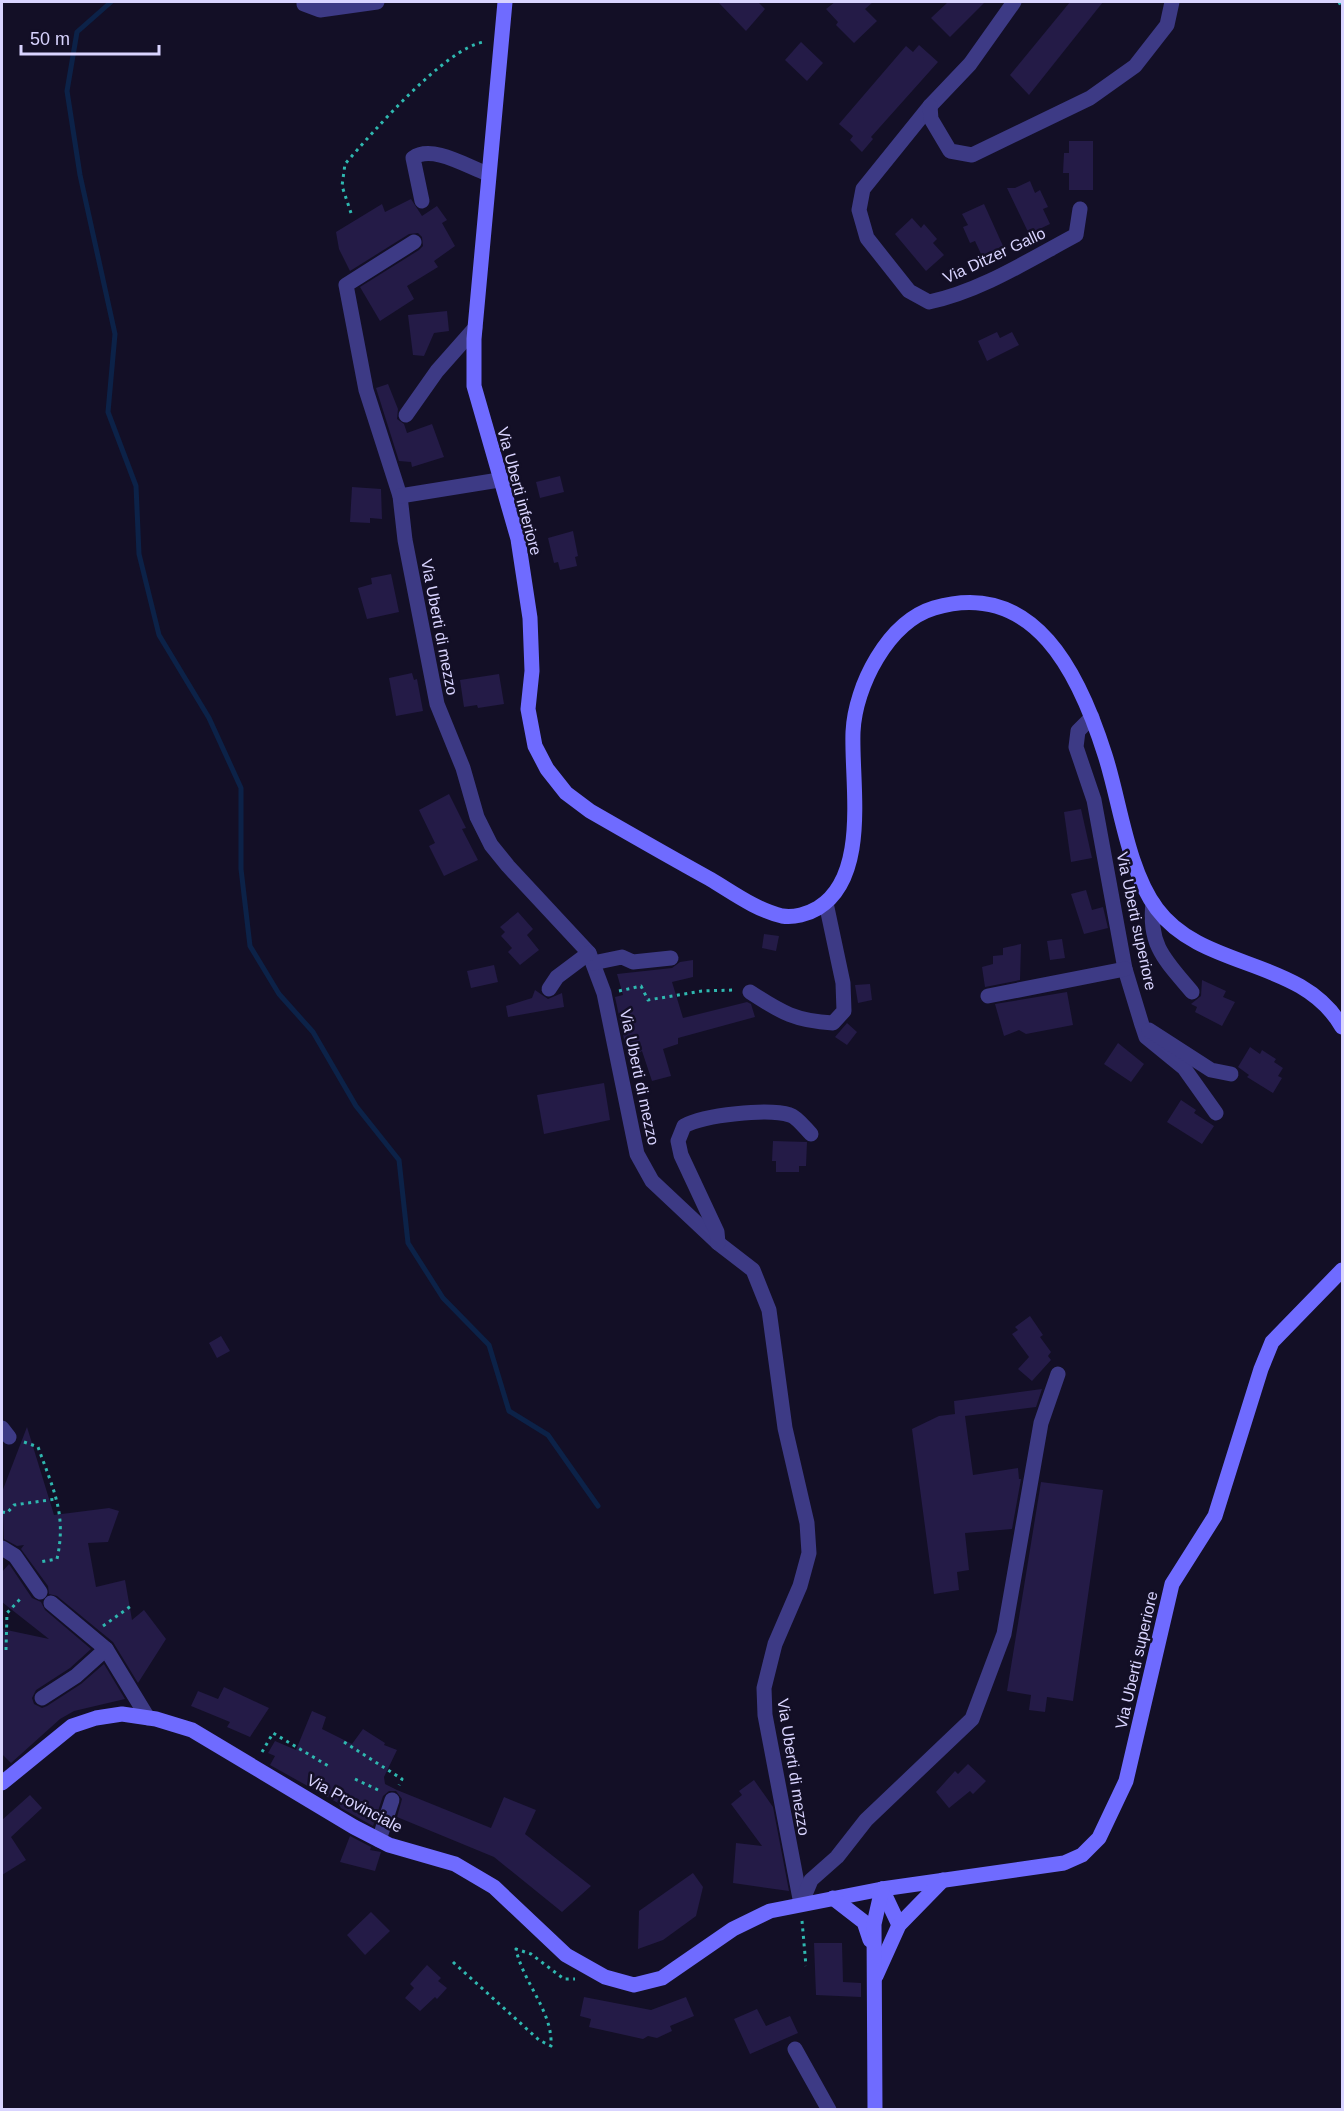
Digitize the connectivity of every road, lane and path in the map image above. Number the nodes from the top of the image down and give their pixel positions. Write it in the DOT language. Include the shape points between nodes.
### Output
graph roads {
  1 [pos="304,2"];
  2 [pos="377,2"];
  3 [pos="505,2"];
  4 [pos="1014,2"];
  5 [pos="1172,2"];
  6 [pos="1339,2"];
  7 [pos="1342,8"];
  8 [pos="502,39"];
  9 [pos="930,106"];
  10 [pos="488,174"];
  11 [pos="422,201"];
  12 [pos="1080,209"];
  13 [pos="351,213"];
  14 [pos="414,242"];
  15 [pos="475,328"];
  16 [pos="406,416"];
  17 [pos="499,480"];
  18 [pos="400,496"];
  19 [pos="1092,717"];
  20 [pos="826,903"];
  21 [pos="1153,903"];
  22 [pos="591,958"];
  23 [pos="671,958"];
  24 [pos="1125,969"];
  25 [pos="549,989"];
  26 [pos="750,992"];
  27 [pos="1192,992"];
  28 [pos="604,993"];
  29 [pos="988,996"];
  30 [pos="1142,1024"];
  31 [pos="1342,1027"];
  32 [pos="1232,1074"];
  33 [pos="1216,1113"];
  34 [pos="811,1134"];
  35 [pos="718,1242"];
  36 [pos="1342,1270"];
  37 [pos="1058,1374"];
  38 [pos="5,1433"];
  39 [pos="56,1499"];
  40 [pos="2,1512"];
  41 [pos="2,1548"];
  42 [pos="25,1570"];
  43 [pos="42,1593"];
  44 [pos="131,1606"];
  45 [pos="90,1636"];
  46 [pos="106,1649"];
  47 [pos="6,1650"];
  48 [pos="42,1698"];
  49 [pos="148,1718"];
  50 [pos="344,1742"];
  51 [pos="254,1767"];
  52 [pos="330,1767"];
  53 [pos="355,1779"];
  54 [pos="2,1783"];
  55 [pos="392,1800"];
  56 [pos="379,1840"];
  57 [pos="943,1880"];
  58 [pos="882,1889"];
  59 [pos="833,1898"];
  60 [pos="801,1904"];
  61 [pos="899,1924"];
  62 [pos="453,1962"];
  63 [pos="806,1966"];
  64 [pos="588,1968"];
  65 [pos="874,1982"];
  66 [pos="795,2049"];
  67 [pos="829,2109"];
  68 [pos="875,2109"];
  1 -- 2 [label="street" via="320,10"];
  3 -- 8 [label="main road, Via Uberti inferiore"];
  4 -- 9 [label="street, Via Ditzer Gallo" via="970,64"];
  5 -- 9 [label="street" via="1167,25 1135,66 1090,98 972,155 950,151 931,119"];
  6 -- 7 [label="path"];
  8 -- 10 [label="main road, Via Uberti inferiore"];
  8 -- 13 [label="path" via="475,43 450,60 395,110 345,164 342,186"];
  9 -- 12 [label="street, Via Ditzer Gallo" via="863,189 860,210 867,238 909,291 929,302 980,285 1077,236"];
  10 -- 11 [label="street" via="435,154 420,153 413,158"];
  10 -- 15 [label="main road, Via Uberti inferiore"];
  14 -- 18 [label="street, Via Uberti di mezzo" via="346,285 366,390"];
  15 -- 16 [label="street" via="437,371"];
  15 -- 17 [label="main road, Via Uberti inferiore" via="474,386"];
  17 -- 18 [label="street"];
  17 -- 20 [label="main road, Via Uberti inferiore" via="518,539 530,618 532,671 528,709 536,746 547,769 566,793 590,811 754,905 791,916"];
  18 -- 22 [label="street, Via Uberti di mezzo" via="437,704 463,768 477,817 507,867"];
  19 -- 20 [label="main road, Via Uberti superiore" via="1053,643 1005,607 966,600 931,609 903,623 864,684 853,730 855,777 849,861 840,888"];
  19 -- 21 [label="main road, Via Uberti superiore" via="1129,846"];
  19 -- 24 [label="street, Via Uberti superiore" via="1078,730 1076,747 1094,800"];
  20 -- 26 [label="street" via="843,983 844,1011 833,1023 805,1022"];
  21 -- 27 [label="street" via="1151,930 1160,953"];
  21 -- 31 [label="main road, Via Uberti superiore" via="1188,939 1299,984 1325,1004"];
  22 -- 23 [label="street" via="622,957 633,962"];
  22 -- 25 [label="street" via="557,977"];
  22 -- 28 [label="street, Via Uberti di mezzo"];
  24 -- 29 [label="street"];
  24 -- 30 [label="street, Via Uberti superiore"];
  26 -- 28 [label="path" via="702,991 648,1000 641,986"];
  28 -- 35 [label="street, Via Uberti di mezzo" via="637,1154 652,1180"];
  30 -- 32 [label="street" via="1211,1070"];
  30 -- 33 [label="street, Via Uberti superiore" via="1146,1037 1184,1068"];
  34 -- 35 [label="street" via="791,1115 706,1117 684,1126 678,1141 681,1155"];
  35 -- 60 [label="street, Via Uberti di mezzo" via="753,1270 770,1310 785,1428 807,1523 809,1553 800,1586 775,1644 764,1688 765,1715"];
  36 -- 57 [label="main road, Via Uberti superiore" via="1272,1342 1215,1516 1172,1584 1126,1781 1099,1838 1082,1855 1064,1863"];
  37 -- 60 [label="street" via="1041,1423 1004,1634 972,1719 866,1820 837,1857 811,1880"];
  38 -- 39 [label="path" via="38,1447"];
  39 -- 40 [label="path" via="14,1505 7,1513"];
  39 -- 42 [label="path" via="61,1511 57,1559 39,1562"];
  41 -- 42 [label="street" via="15,1556"];
  42 -- 43 [label="street"];
  43 -- 45 [label="street"];
  43 -- 47 [label="path" via="7,1613"];
  44 -- 45 [label="path"];
  45 -- 46 [label="street"];
  46 -- 48 [label="street" via="76,1676"];
  46 -- 49 [label="street"];
  49 -- 51 [label="main road, Via Provinciale" via="192,1730"];
  49 -- 54 [label="main road, Via Provinciale" via="122,1714 72,1726"];
  50 -- 55 [label="path" via="402,1779"];
  51 -- 52 [label="path" via="273,1733"];
  51 -- 56 [label="main road, Via Provinciale"];
  53 -- 55 [label="path"];
  55 -- 56 [label="street"];
  56 -- 64 [label="main road, Via Provinciale" via="455,1864 494,1887 566,1955"];
  57 -- 58 [label="main road, Via Uberti superiore"];
  57 -- 61 [label="main road"];
  58 -- 59 [label="main road, Via Provinciale"];
  58 -- 61 [label="main road"];
  58 -- 65 [label="main road" via="874,1923"];
  59 -- 60 [label="main road, Via Provinciale"];
  59 -- 65 [label="main road" via="864,1922 871,1945"];
  60 -- 63 [label="path"];
  60 -- 64 [label="main road, Via Provinciale" via="770,1911 733,1929 662,1978 634,1985"];
  61 -- 65 [label="main road"];
  62 -- 64 [label="path" via="539,2040 551,2046 552,2029 519,1965 516,1949 531,1954 564,1980 576,1979"];
  65 -- 68 [label="main road"];
  66 -- 67 [label="street"];
}
